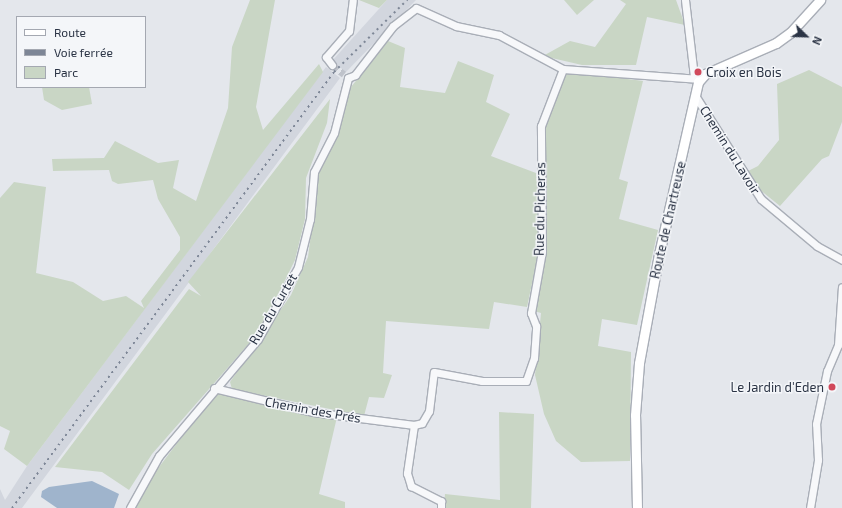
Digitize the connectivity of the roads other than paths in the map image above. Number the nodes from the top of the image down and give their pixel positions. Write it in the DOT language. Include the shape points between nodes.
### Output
graph roads {
  1 [pos="353,0"];
  2 [pos="685,0"];
  3 [pos="820,0"];
  4 [pos="332,65"];
  5 [pos="563,69"];
  6 [pos="697,78"];
  7 [pos="696,97"];
  8 [pos="842,260"];
  9 [pos="842,287"];
  10 [pos="214,388"];
  11 [pos="414,425"];
  12 [pos="130,508"];
  13 [pos="441,508"];
  14 [pos="637,508"];
  15 [pos="810,508"];
  1 -- 4 [label="street" via="349,31 326,57"];
  2 -- 6 [label="street"];
  3 -- 6 [label="main road" via="790,33 776,43"];
  5 -- 6 [label="street"];
  5 -- 10 [label="street, Rue du Curtet" via="499,35 456,26 416,8 393,26 355,75 346,76 334,132 314,172 310,219 298,267 258,339"];
  5 -- 11 [label="street, Rue du Picheras" via="541,126 542,251 531,313 536,326 530,376 526,381 482,381 434,372 429,411 422,422"];
  6 -- 7 [label="main road, Route de Chartreuse"];
  7 -- 8 [label="street, Chemin du Lavoir" via="761,199 817,246"];
  7 -- 14 [label="main road, Route de Chartreuse" via="659,254 640,363 636,415"];
  9 -- 15 [label="street" via="838,345 827,371 816,424 818,460"];
  10 -- 11 [label="street, Chemin des Prés" via="313,412"];
  10 -- 12 [label="street, Rue du Curtet" via="159,456"];
  11 -- 13 [label="street" via="407,473 411,486 441,501"];
}
